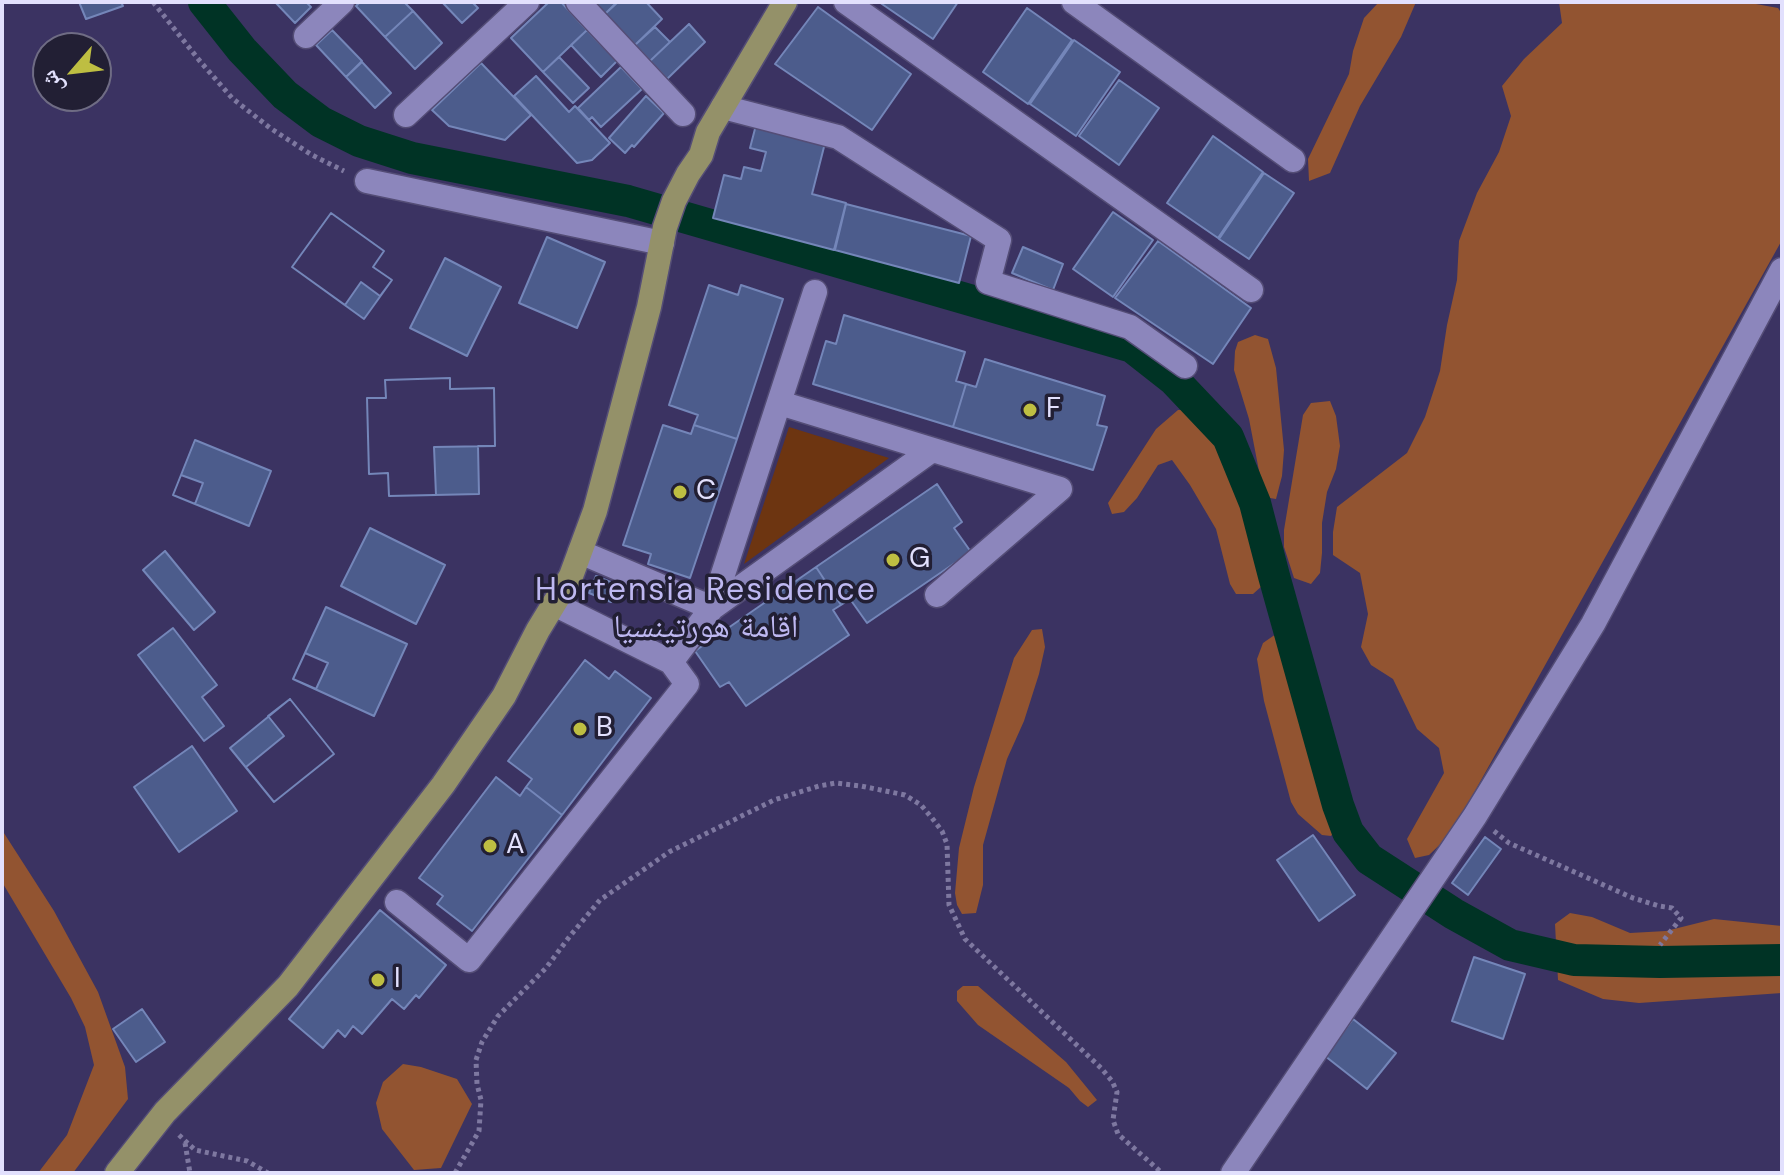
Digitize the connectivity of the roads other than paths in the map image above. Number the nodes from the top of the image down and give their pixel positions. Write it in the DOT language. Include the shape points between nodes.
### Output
graph roads {
  1 [pos="342,2"];
  2 [pos="578,2"];
  3 [pos="785,2"];
  4 [pos="846,2"];
  5 [pos="1074,2"];
  6 [pos="524,3"];
  7 [pos="306,36"];
  8 [pos="723,107"];
  9 [pos="683,114"];
  10 [pos="406,115"];
  11 [pos="1293,160"];
  12 [pos="367,181"];
  13 [pos="662,243"];
  14 [pos="1782,270"];
  15 [pos="1251,290"];
  16 [pos="815,292"];
  17 [pos="1185,366"];
  18 [pos="780,403"];
  19 [pos="932,450"];
  20 [pos="580,552"];
  21 [pos="937,595"];
  22 [pos="554,604"];
  23 [pos="712,608"];
  24 [pos="671,662"];
  25 [pos="397,902"];
  26 [pos="117,1173"];
  27 [pos="1233,1173"];
  1 -- 7 [label="street"];
  2 -- 9 [label="street"];
  3 -- 8 [label="main road"];
  4 -- 15 [label="street"];
  5 -- 11 [label="street"];
  6 -- 10 [label="street"];
  8 -- 13 [label="main road" via="674,201"];
  8 -- 17 [label="street" via="838,137 999,240 988,282 1130,327"];
  12 -- 13 [label="street"];
  13 -- 20 [label="main road" via="615,440"];
  14 -- 27 [label="street" via="1593,624 1475,816"];
  16 -- 18 [label="street"];
  18 -- 19 [label="street"];
  18 -- 23 [label="street"];
  19 -- 21 [label="street" via="1060,489"];
  19 -- 23 [label="street"];
  20 -- 22 [label="main road"];
  20 -- 23 [label="street"];
  22 -- 24 [label="street"];
  22 -- 26 [label="main road" via="504,696 391,854 288,986 165,1112"];
  23 -- 24 [label="street"];
  24 -- 25 [label="street" via="687,684 469,960"];
}
